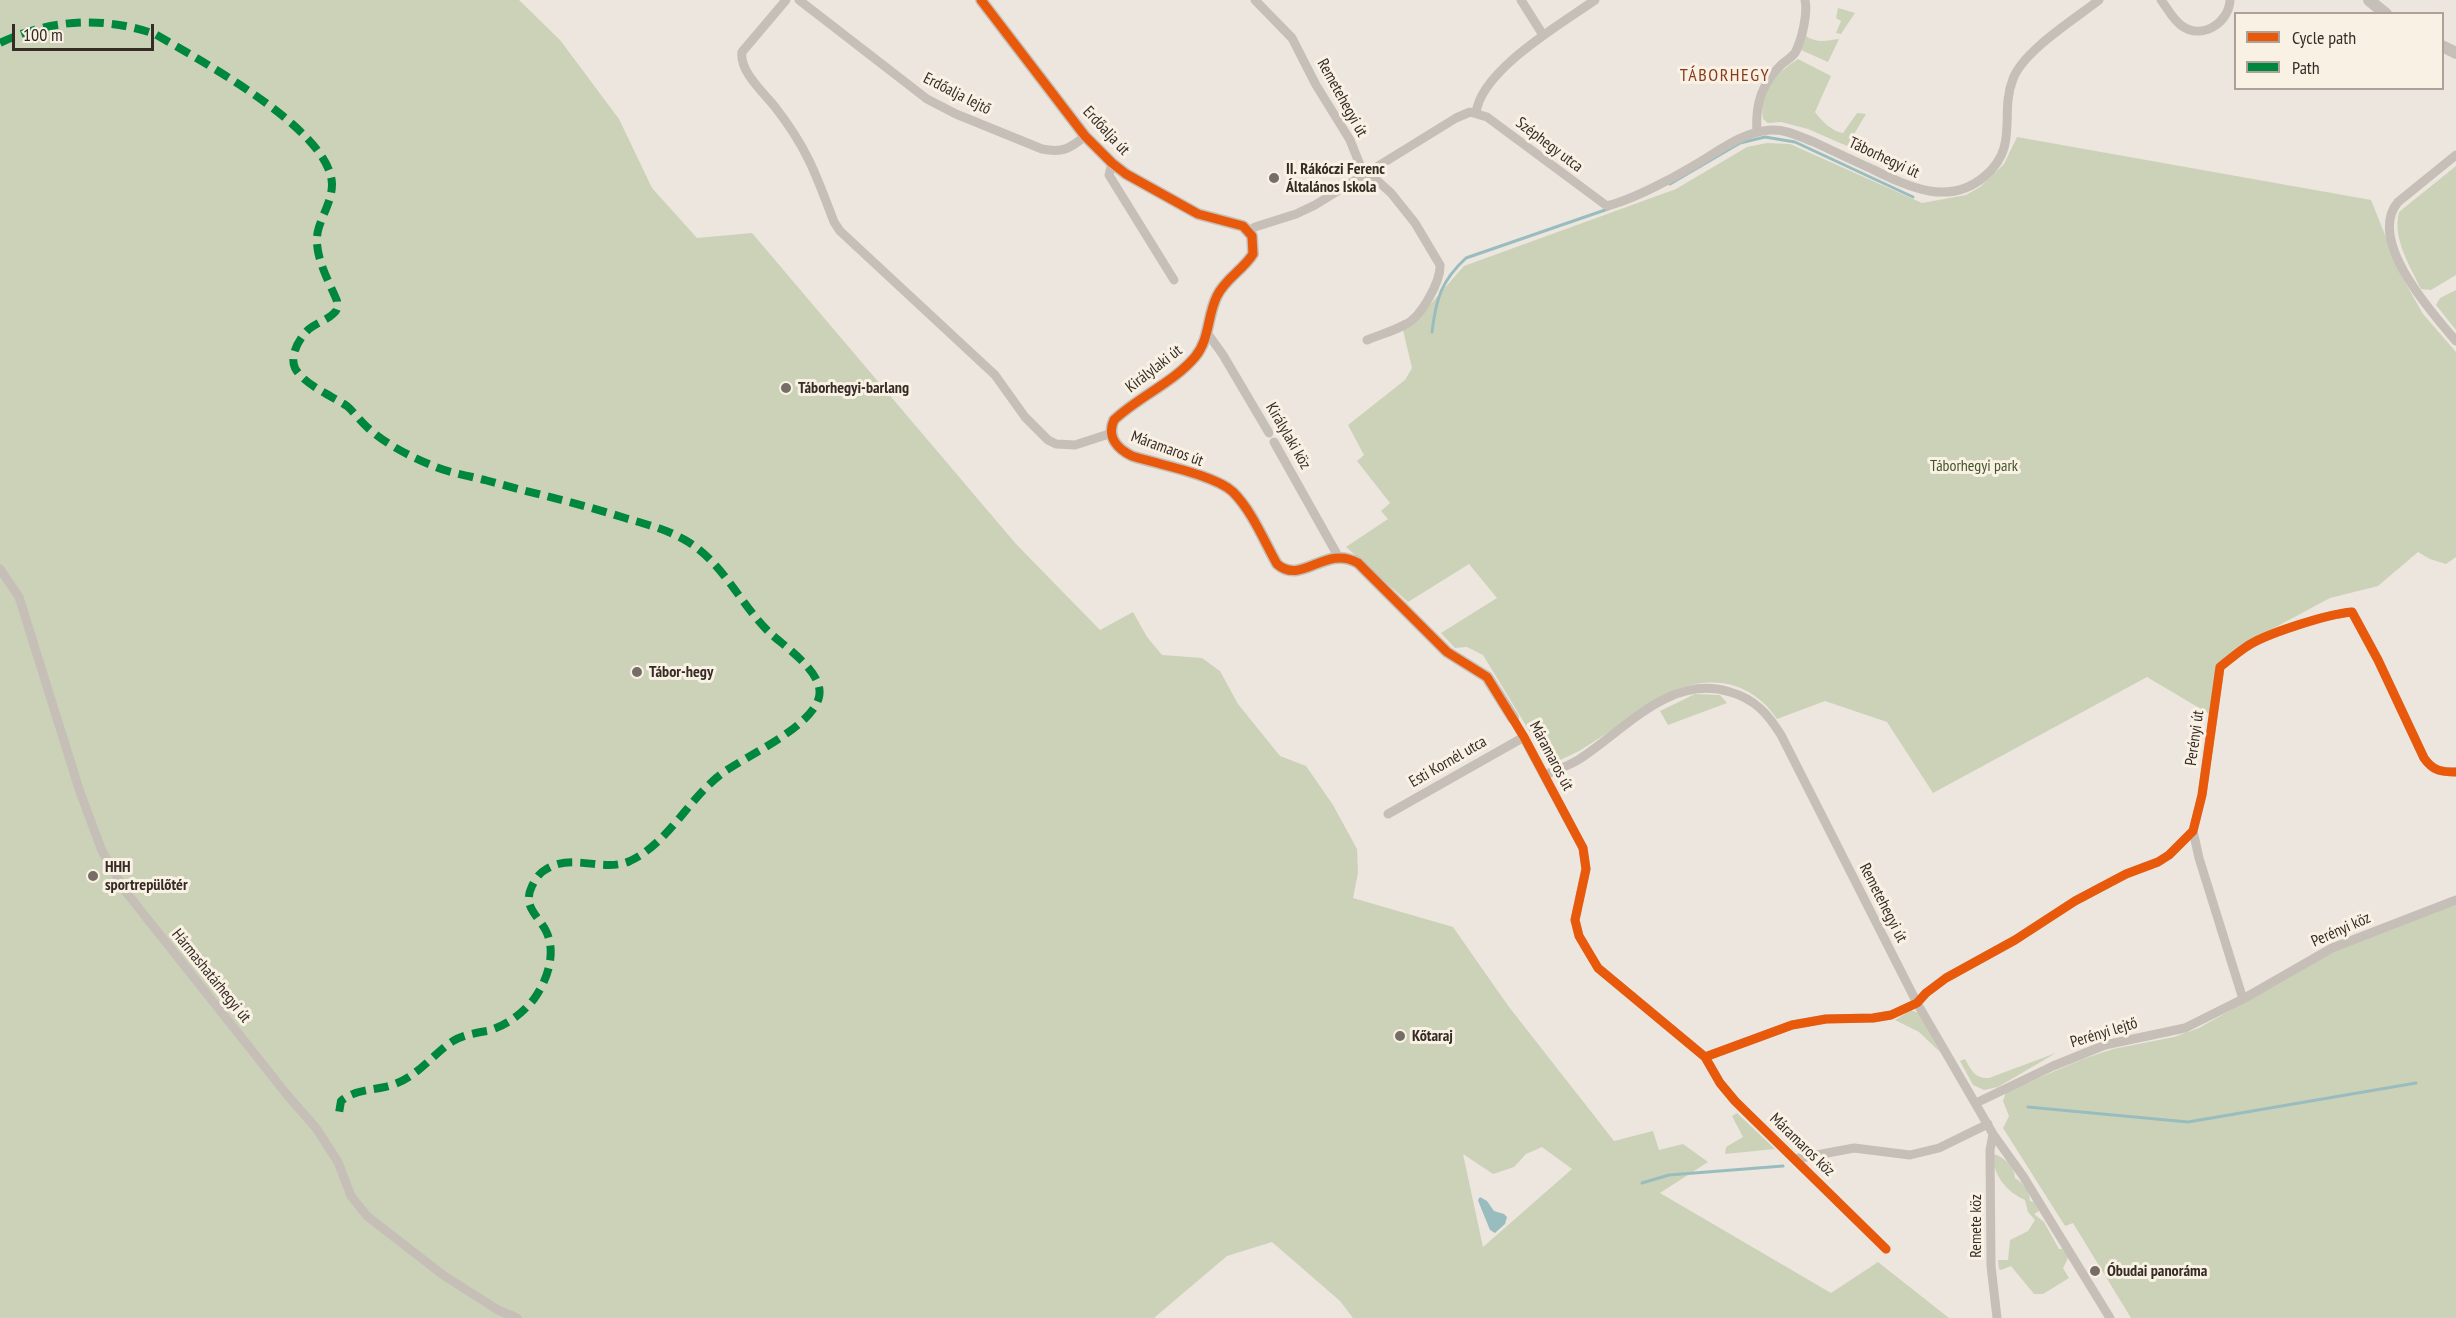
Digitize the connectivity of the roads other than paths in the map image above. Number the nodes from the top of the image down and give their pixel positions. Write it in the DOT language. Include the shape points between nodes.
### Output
graph roads {
  1 [pos="786,0"];
  2 [pos="799,0"];
  3 [pos="981,0"];
  4 [pos="1255,0"];
  5 [pos="1521,0"];
  6 [pos="1595,0"];
  7 [pos="1805,0"];
  8 [pos="2099,0"];
  9 [pos="2161,0"];
  10 [pos="2230,0"];
  11 [pos="2369,0"];
  12 [pos="779,5"];
  13 [pos="2384,12"];
  14 [pos="1543,36"];
  15 [pos="1476,113"];
  16 [pos="1757,132"];
  17 [pos="1085,136"];
  18 [pos="2456,156"];
  19 [pos="1112,163"];
  20 [pos="1369,173"];
  21 [pos="1602,204"];
  22 [pos="1249,231"];
  23 [pos="1174,280"];
  24 [pos="1208,334"];
  25 [pos="1366,340"];
  26 [pos="2456,341"];
  27 [pos="1112,434"];
  28 [pos="1338,556"];
  29 [pos="0,569"];
  30 [pos="1513,718"];
  31 [pos="1524,736"];
  32 [pos="2456,772"];
  33 [pos="1545,775"];
  34 [pos="1388,814"];
  35 [pos="2193,831"];
  36 [pos="2456,900"];
  37 [pos="2243,999"];
  38 [pos="1917,1003"];
  39 [pos="1705,1057"];
  40 [pos="1976,1102"];
  41 [pos="1988,1124"];
  42 [pos="1993,1134"];
  43 [pos="1795,1159"];
  44 [pos="1886,1249"];
  45 [pos="517,1318"];
  46 [pos="1997,1318"];
  47 [pos="2110,1318"];
  1 -- 12 [label="street"];
  2 -- 17 [label="street, Erdőalja lejtő" via="906,84 956,114 1048,150 1066,151"];
  3 -- 17 [label="street, Erdőalja út"];
  4 -- 20 [label="street, Remetehegyi út" via="1292,38 1360,165"];
  5 -- 14 [label="street"];
  6 -- 14 [label="street"];
  7 -- 16 [label="street" via="1796,53 1771,75 1763,88 1757,106"];
  8 -- 16 [label="street, Táborhegyi út" via="2017,70 2010,89 2009,130 2002,154 1985,176 1965,188 1942,193 1920,190 1794,134"];
  9 -- 10 [label="street" via="2180,24 2193,30 2209,29 2221,22"];
  11 -- 13 [label="street"];
  12 -- 27 [label="street" via="742,52 742,62 807,152 840,231 986,367 1048,440 1075,445"];
  14 -- 15 [label="street" via="1492,78 1477,102"];
  15 -- 20 [label="street" via="1456,118"];
  15 -- 21 [label="street, Széphegy utca" via="1487,117"];
  16 -- 21 [label="street, Táborhegyi út" via="1731,142 1674,177 1613,204"];
  17 -- 19 [label="street, Erdőalja út"];
  18 -- 26 [label="street" via="2397,202 2388,222 2395,250 2422,303"];
  19 -- 22 [label="street, Erdőalja út" via="1178,205 1234,222"];
  19 -- 23 [label="street" via="1109,175"];
  20 -- 22 [label="street" via="1296,214"];
  20 -- 25 [label="street, Remetehegyi út" via="1415,222 1440,265 1440,272 1417,316 1408,324"];
  22 -- 24 [label="street, Királylaki út" via="1253,254 1217,295"];
  24 -- 27 [label="street, Királylaki út" via="1194,358 1120,415 1111,426"];
  24 -- 28 [label="street, Királylaki köz"];
  27 -- 28 [label="street, Máramaros út" via="1122,451 1132,456 1211,480 1231,491 1282,569 1298,572"];
  28 -- 30 [label="street, Máramaros út" via="1358,563 1447,652 1486,677"];
  29 -- 45 [label="street, Hármashatárhegyi út" via="19,597 94,833 126,892 316,1128 338,1162 351,1196 367,1216 442,1275"];
  30 -- 31 [label="street, Máramaros út"];
  31 -- 33 [label="street, Máramaros út"];
  31 -- 34 [label="street, Esti Kornél utca"];
  32 -- 35 [label="street, Perényi út" via="2431,768 2352,612 2340,613 2247,645 2220,667 2202,795"];
  33 -- 38 [label="street, Remetehegyi út" via="1577,761 1655,704 1679,692 1710,688 1743,696 1762,710 1781,735"];
  33 -- 39 [label="street, Máramaros út" via="1583,848 1586,869 1575,920 1579,936 1598,968"];
  35 -- 37 [label="street, Perényi út"];
  35 -- 38 [label="street" via="2158,862 2074,901 2015,940 1946,978"];
  36 -- 37 [label="street, Perényi köz" via="2332,948"];
  37 -- 40 [label="street, Perényi lejtő" via="2185,1028 2105,1045"];
  38 -- 39 [label="street" via="1891,1015 1792,1025"];
  38 -- 40 [label="street, Remetehegyi út"];
  39 -- 43 [label="street, Máramaros köz" via="1734,1101"];
  40 -- 41 [label="street, Remetehegyi út"];
  41 -- 42 [label="street, Remetehegyi út"];
  41 -- 43 [label="street" via="1939,1148 1910,1155 1854,1148"];
  42 -- 46 [label="street, Remete köz" via="1991,1266"];
  42 -- 47 [label="street, Remetehegyi út"];
  43 -- 44 [label="street, Máramaros köz"];
}
